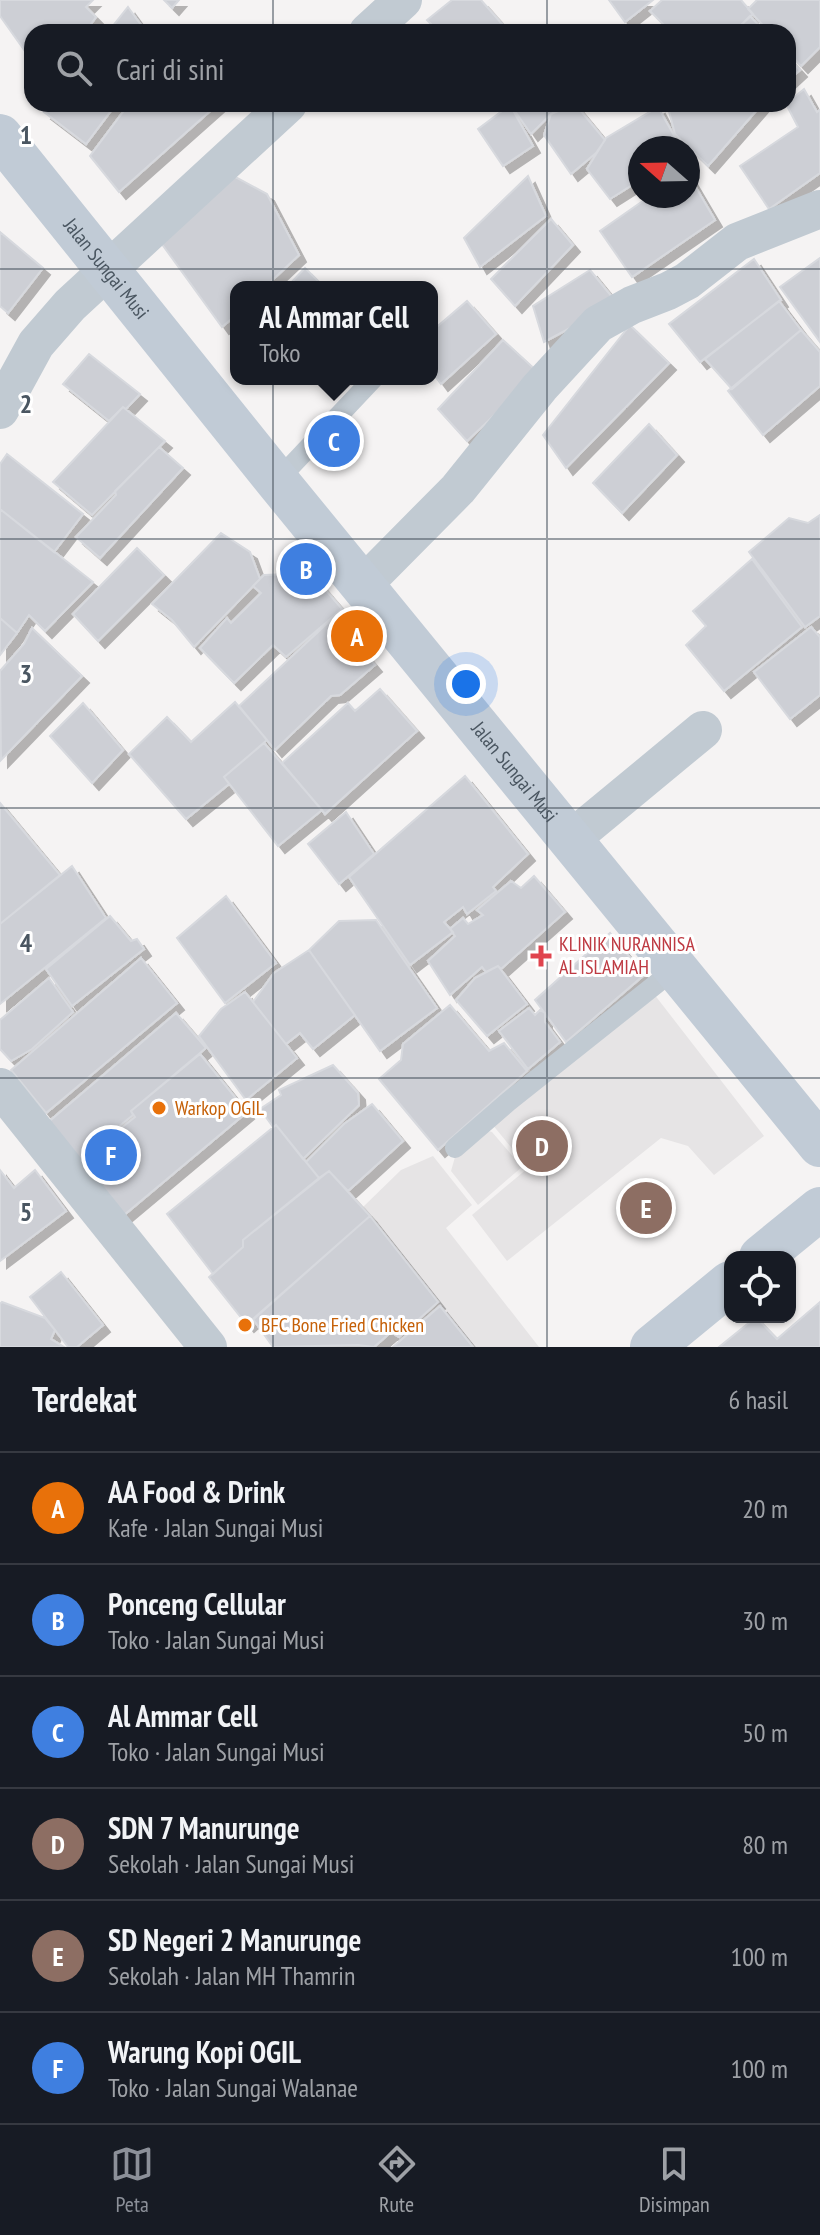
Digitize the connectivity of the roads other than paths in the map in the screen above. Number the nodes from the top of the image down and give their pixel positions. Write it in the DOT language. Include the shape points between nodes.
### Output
graph roads {
  1 [pos="403,0"];
  2 [pos="377,24"];
  3 [pos="279,112"];
  4 [pos="0,136"];
  5 [pos="820,209"];
  6 [pos="106,269"];
  7 [pos="367,385"];
  8 [pos="0,410"];
  9 [pos="277,481"];
  10 [pos="362,586"];
  11 [pos="703,730"];
  12 [pos="570,840"];
  13 [pos="675,969"];
  14 [pos="0,1087"];
  15 [pos="820,1145"];
  16 [pos="455,1148"];
  17 [pos="820,1209"];
  18 [pos="768,1251"];
  19 [pos="724,1288"];
  20 [pos="208,1347"];
  21 [pos="652,1347"];
  1 -- 2 [label="street"];
  3 -- 6 [label="street"];
  4 -- 6 [label="street, Jalan Sungai Musi"];
  5 -- 10 [label="street" via="737,242 687,281 598,324 458,489"];
  6 -- 8 [label="street" via="36,344"];
  6 -- 9 [label="street, Jalan Sungai Musi"];
  7 -- 9 [label="lane"];
  9 -- 10 [label="street, Jalan Sungai Musi"];
  10 -- 12 [label="street, Jalan Sungai Musi"];
  11 -- 12 [label="street"];
  12 -- 13 [label="street, Jalan Sungai Musi"];
  13 -- 15 [label="street, Jalan Sungai Musi"];
  13 -- 16 [label="lane"];
  14 -- 20 [label="street"];
  17 -- 18 [label="street"];
  19 -- 21 [label="street"];
}
